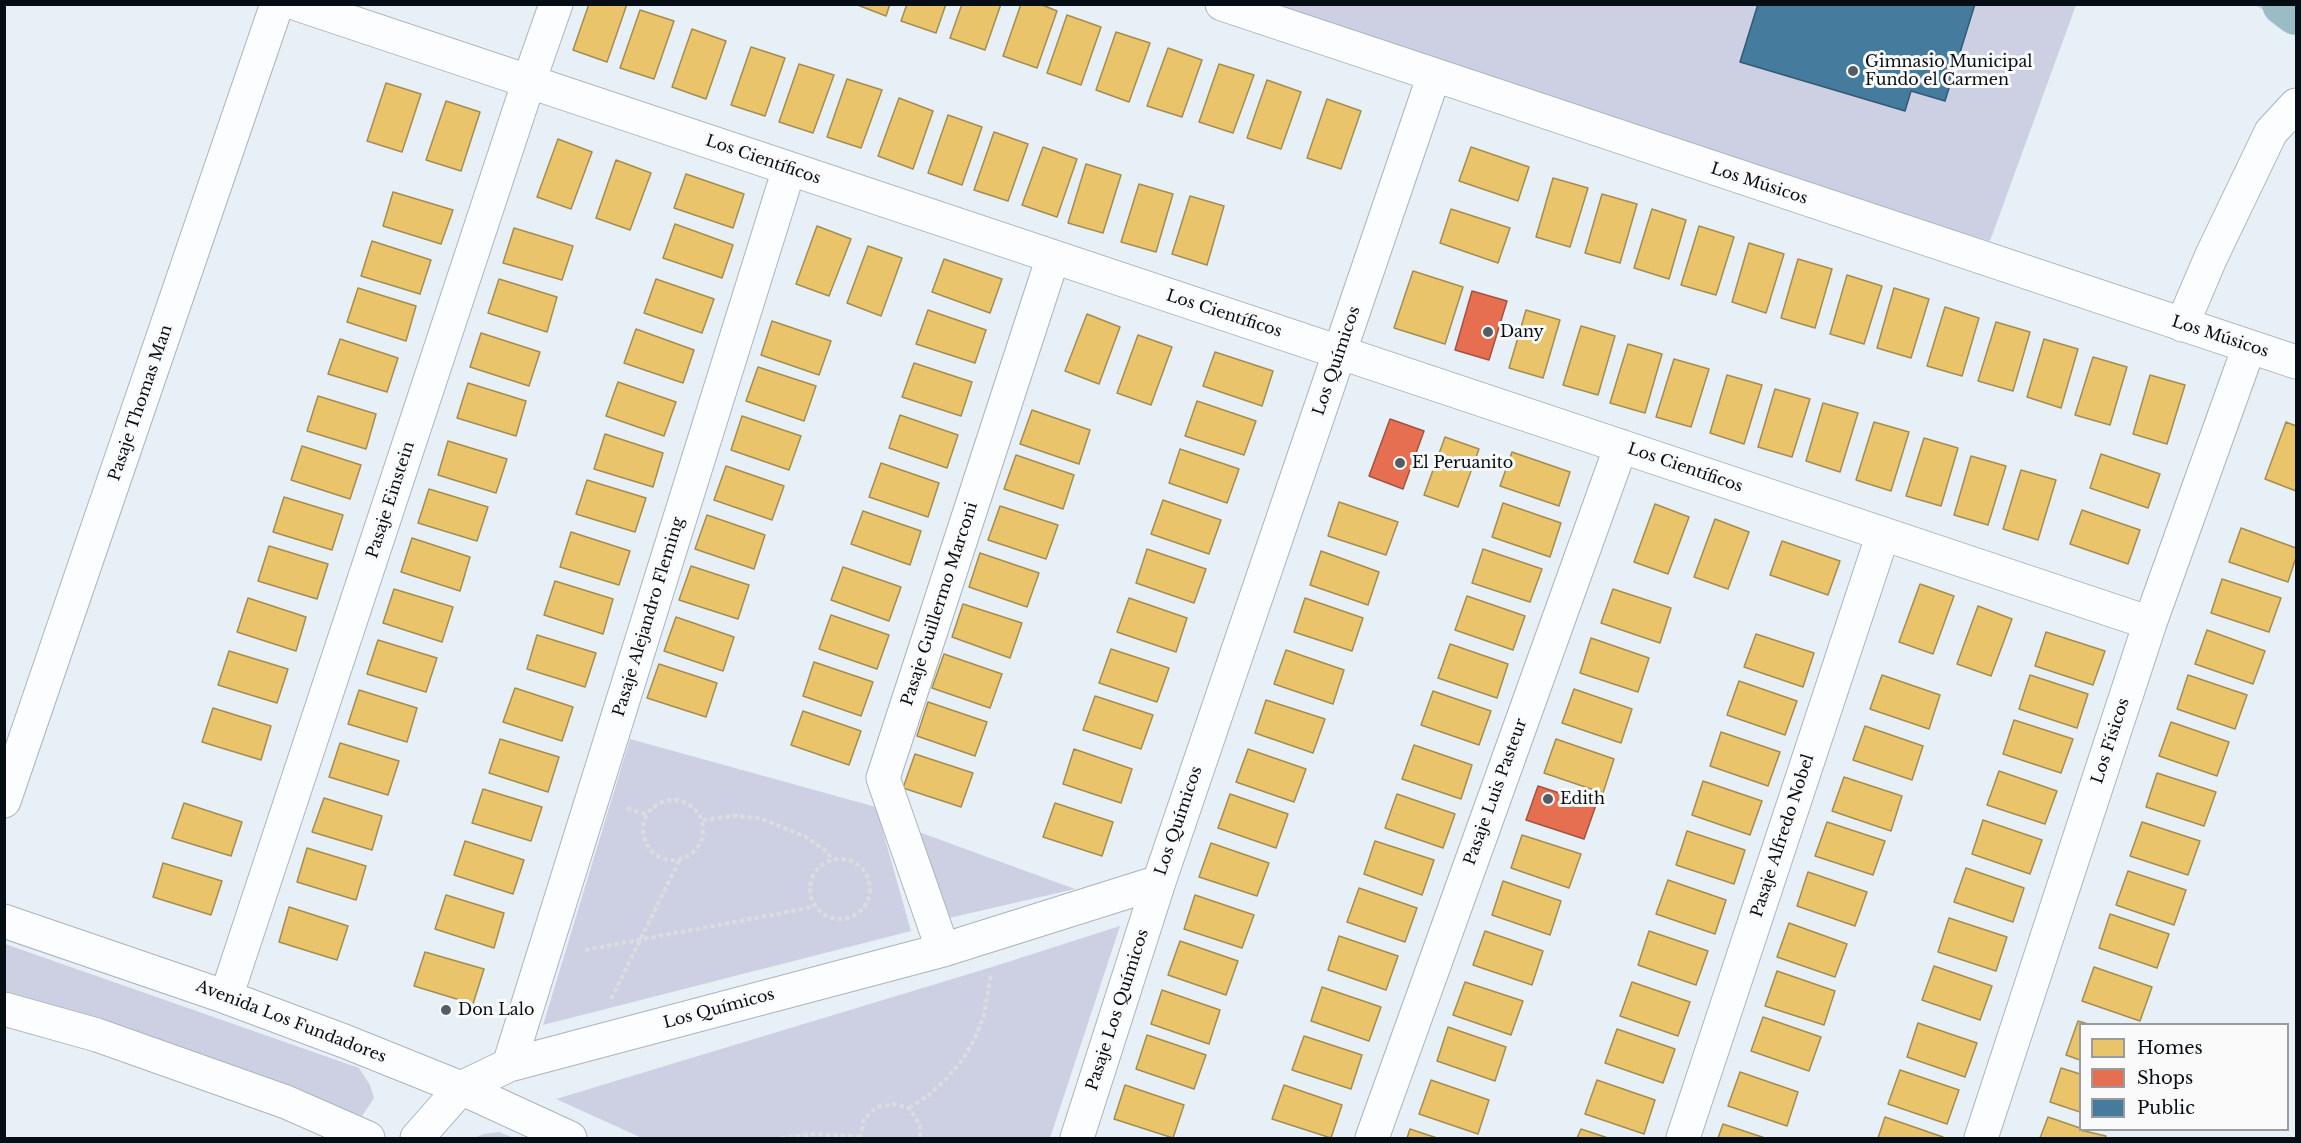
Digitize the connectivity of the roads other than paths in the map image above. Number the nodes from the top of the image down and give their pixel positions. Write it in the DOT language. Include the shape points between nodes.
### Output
graph roads {
  1 [pos="277,4"];
  2 [pos="297,4"];
  3 [pos="556,4"];
  4 [pos="1222,4"];
  5 [pos="1434,75"];
  6 [pos="529,81"];
  7 [pos="2296,105"];
  8 [pos="789,169"];
  9 [pos="1053,257"];
  10 [pos="2182,325"];
  11 [pos="2249,347"];
  12 [pos="1340,353"];
  13 [pos="2296,362"];
  14 [pos="1621,446"];
  15 [pos="1883,534"];
  16 [pos="2150,624"];
  17 [pos="4,801"];
  18 [pos="1159,882"];
  19 [pos="4,921"];
  20 [pos="943,950"];
  21 [pos="226,997"];
  22 [pos="4,1009"];
  23 [pos="509,1065"];
  24 [pos="461,1088"];
  25 [pos="368,1138"];
  26 [pos="417,1138"];
  27 [pos="570,1138"];
  28 [pos="1077,1138"];
  29 [pos="1372,1138"];
  30 [pos="1683,1138"];
  31 [pos="1981,1138"];
  1 -- 17 [label="street, Pasaje Thomas Man"];
  2 -- 6 [label="street, Los Científicos"];
  3 -- 6 [label="street, Pasaje Einstein"];
  4 -- 5 [label="street, Los Músicos"];
  5 -- 10 [label="street, Los Músicos"];
  5 -- 12 [label="street, Los Químicos"];
  6 -- 8 [label="street, Los Científicos"];
  6 -- 21 [label="street, Pasaje Einstein"];
  7 -- 10 [label="street" via="2271,132"];
  8 -- 9 [label="street, Los Científicos"];
  8 -- 23 [label="street, Pasaje Alejandro Fleming"];
  9 -- 12 [label="street, Los Científicos"];
  9 -- 20 [label="street, Pasaje Guillermo Marconi" via="883,778"];
  10 -- 11 [label="street, Los Músicos"];
  11 -- 13 [label="street, Los Músicos"];
  11 -- 16 [label="street, Los Físicos"];
  12 -- 14 [label="street, Los Científicos"];
  12 -- 18 [label="street, Los Químicos"];
  14 -- 15 [label="street, Los Científicos"];
  14 -- 29 [label="street, Pasaje Luis Pasteur"];
  15 -- 16 [label="street, Los Científicos"];
  15 -- 30 [label="street, Pasaje Alfredo Nobel"];
  16 -- 31 [label="street, Los Físicos"];
  18 -- 20 [label="street, Los Químicos"];
  18 -- 28 [label="street, Pasaje Los Químicos"];
  19 -- 21 [label="street, Avenida Los Fundadores"];
  20 -- 23 [label="street, Los Químicos"];
  21 -- 24 [label="street, Avenida Los Fundadores"];
  22 -- 25 [label="street" via="97,1035 263,1094"];
  23 -- 24 [label="street, Los Químicos"];
  24 -- 26 [label="street, Los Químicos"];
  24 -- 27 [label="street, Avenida Los Fundadores"];
}
